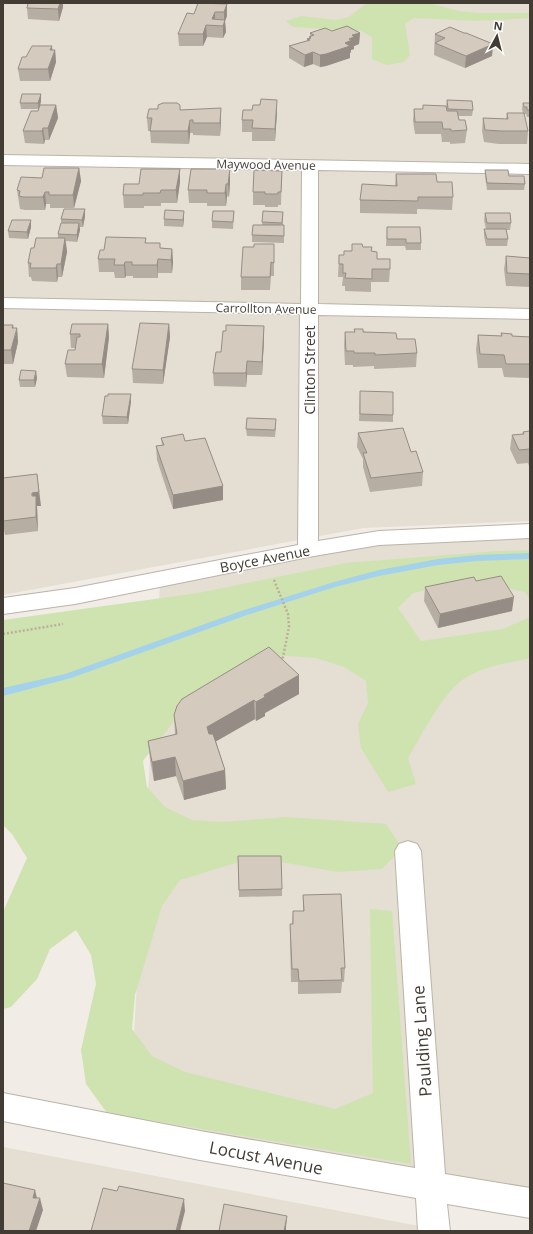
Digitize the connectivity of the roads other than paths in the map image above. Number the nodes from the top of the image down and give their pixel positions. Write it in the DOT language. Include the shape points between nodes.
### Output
graph roads {
  1 [pos="3,160"];
  2 [pos="310,166"];
  3 [pos="530,169"];
  4 [pos="3,303"];
  5 [pos="310,310"];
  6 [pos="530,314"];
  7 [pos="530,531"];
  8 [pos="308,550"];
  9 [pos="3,606"];
  10 [pos="408,851"];
  11 [pos="3,1107"];
  12 [pos="432,1186"];
  13 [pos="530,1202"];
  14 [pos="434,1231"];
  1 -- 2 [label="street, Maywood Avenue"];
  2 -- 3 [label="street, Maywood Avenue"];
  2 -- 5 [label="street, Clinton Street"];
  4 -- 5 [label="street, Carrollton Avenue"];
  5 -- 6 [label="street, Carrollton Avenue"];
  5 -- 8 [label="street, Clinton Street"];
  7 -- 8 [label="street, Boyce Avenue" via="379,538"];
  8 -- 9 [label="street, Boyce Avenue" via="82,594"];
  10 -- 12 [label="street, Paulding Lane"];
  11 -- 12 [label="street, Locust Avenue" via="314,1167"];
  12 -- 13 [label="street, Locust Avenue"];
  12 -- 14 [label="street, Paulding Lane"];
}
